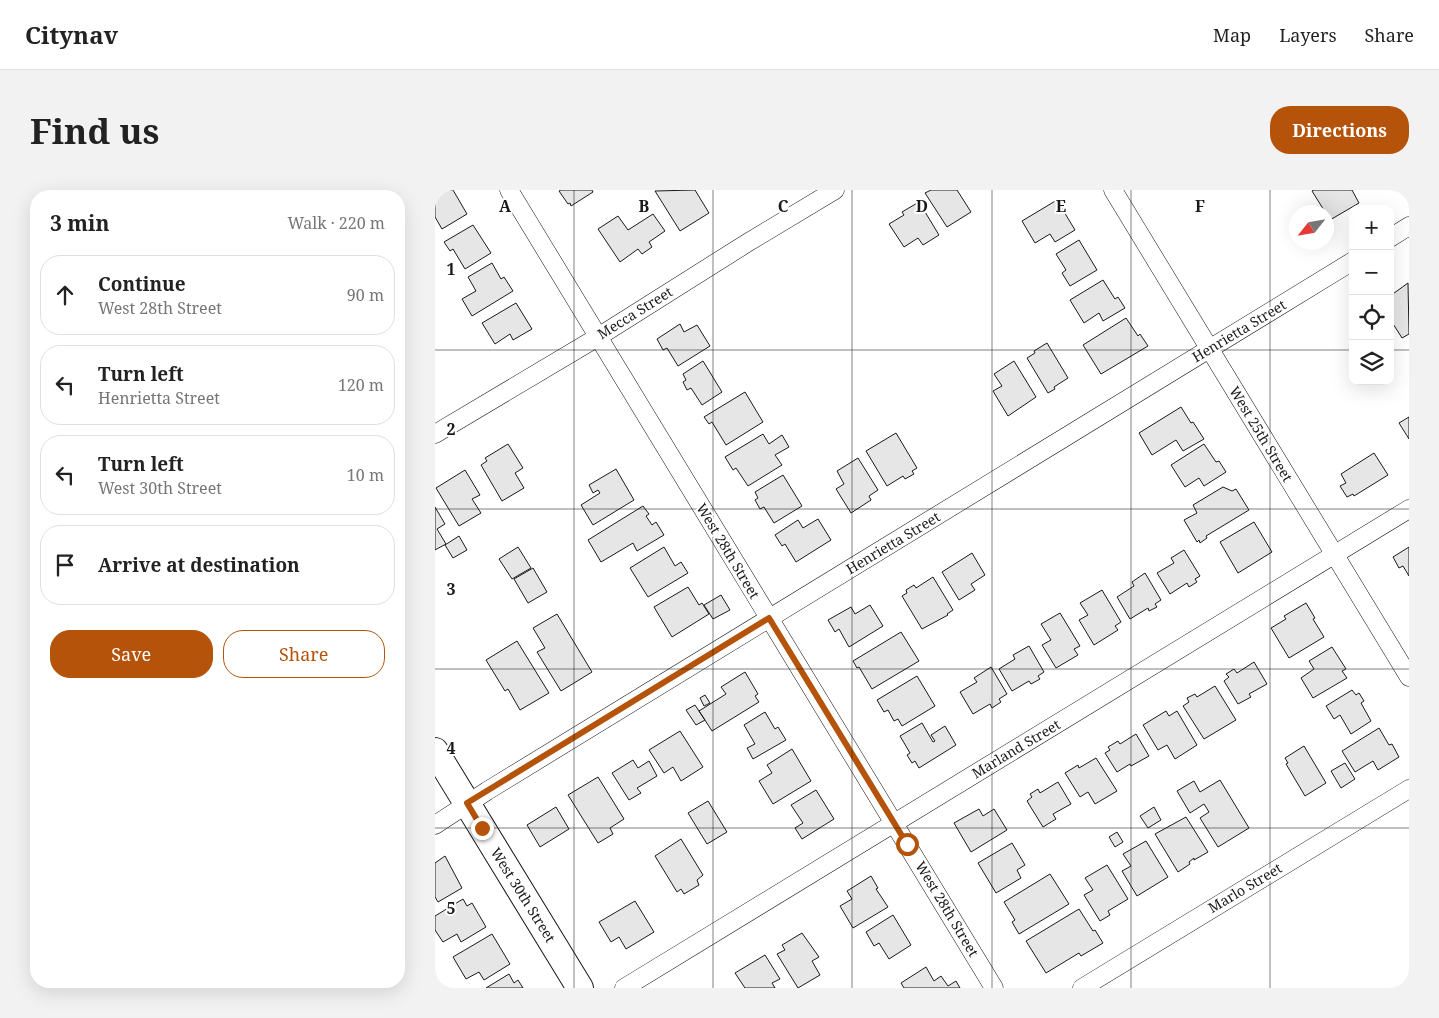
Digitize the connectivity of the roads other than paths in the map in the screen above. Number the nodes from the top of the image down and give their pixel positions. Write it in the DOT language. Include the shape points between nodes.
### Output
graph roads {
  1 [pos="509,190"];
  2 [pos="835,190"];
  3 [pos="1113,190"];
  4 [pos="1409,226"];
  5 [pos="1394,235"];
  6 [pos="1349,263"];
  7 [pos="598,337"];
  8 [pos="1209,349"];
  9 [pos="435,434"];
  10 [pos="1409,509"];
  11 [pos="1335,554"];
  12 [pos="769,618"];
  13 [pos="1409,677"];
  14 [pos="435,751"];
  15 [pos="1409,789"];
  16 [pos="467,803"];
  17 [pos="895,823"];
  18 [pos="435,825"];
  19 [pos="580,988"];
  20 [pos="623,988"];
  21 [pos="994,988"];
  22 [pos="1082,988"];
  1 -- 7 [label="street, West 28th Street"];
  2 -- 7 [label="street, Mecca Street"];
  3 -- 8 [label="street, West 25th Street"];
  4 -- 5 [label="street"];
  6 -- 8 [label="street, Henrietta Street"];
  7 -- 9 [label="street, Mecca Street"];
  7 -- 12 [label="street, West 28th Street"];
  8 -- 11 [label="street, West 25th Street"];
  8 -- 12 [label="street, Henrietta Street"];
  10 -- 11 [label="street, Marland Street"];
  11 -- 13 [label="street, West 25th Street"];
  11 -- 17 [label="street, Marland Street"];
  12 -- 16 [label="street, Henrietta Street"];
  12 -- 17 [label="street, West 28th Street"];
  14 -- 16 [label="street, West 30th Street"];
  15 -- 22 [label="street, Marlo Street"];
  16 -- 18 [label="street, Henrietta Street"];
  16 -- 19 [label="street, West 30th Street"];
  17 -- 20 [label="street, Marland Street"];
  17 -- 21 [label="street, West 28th Street"];
}
